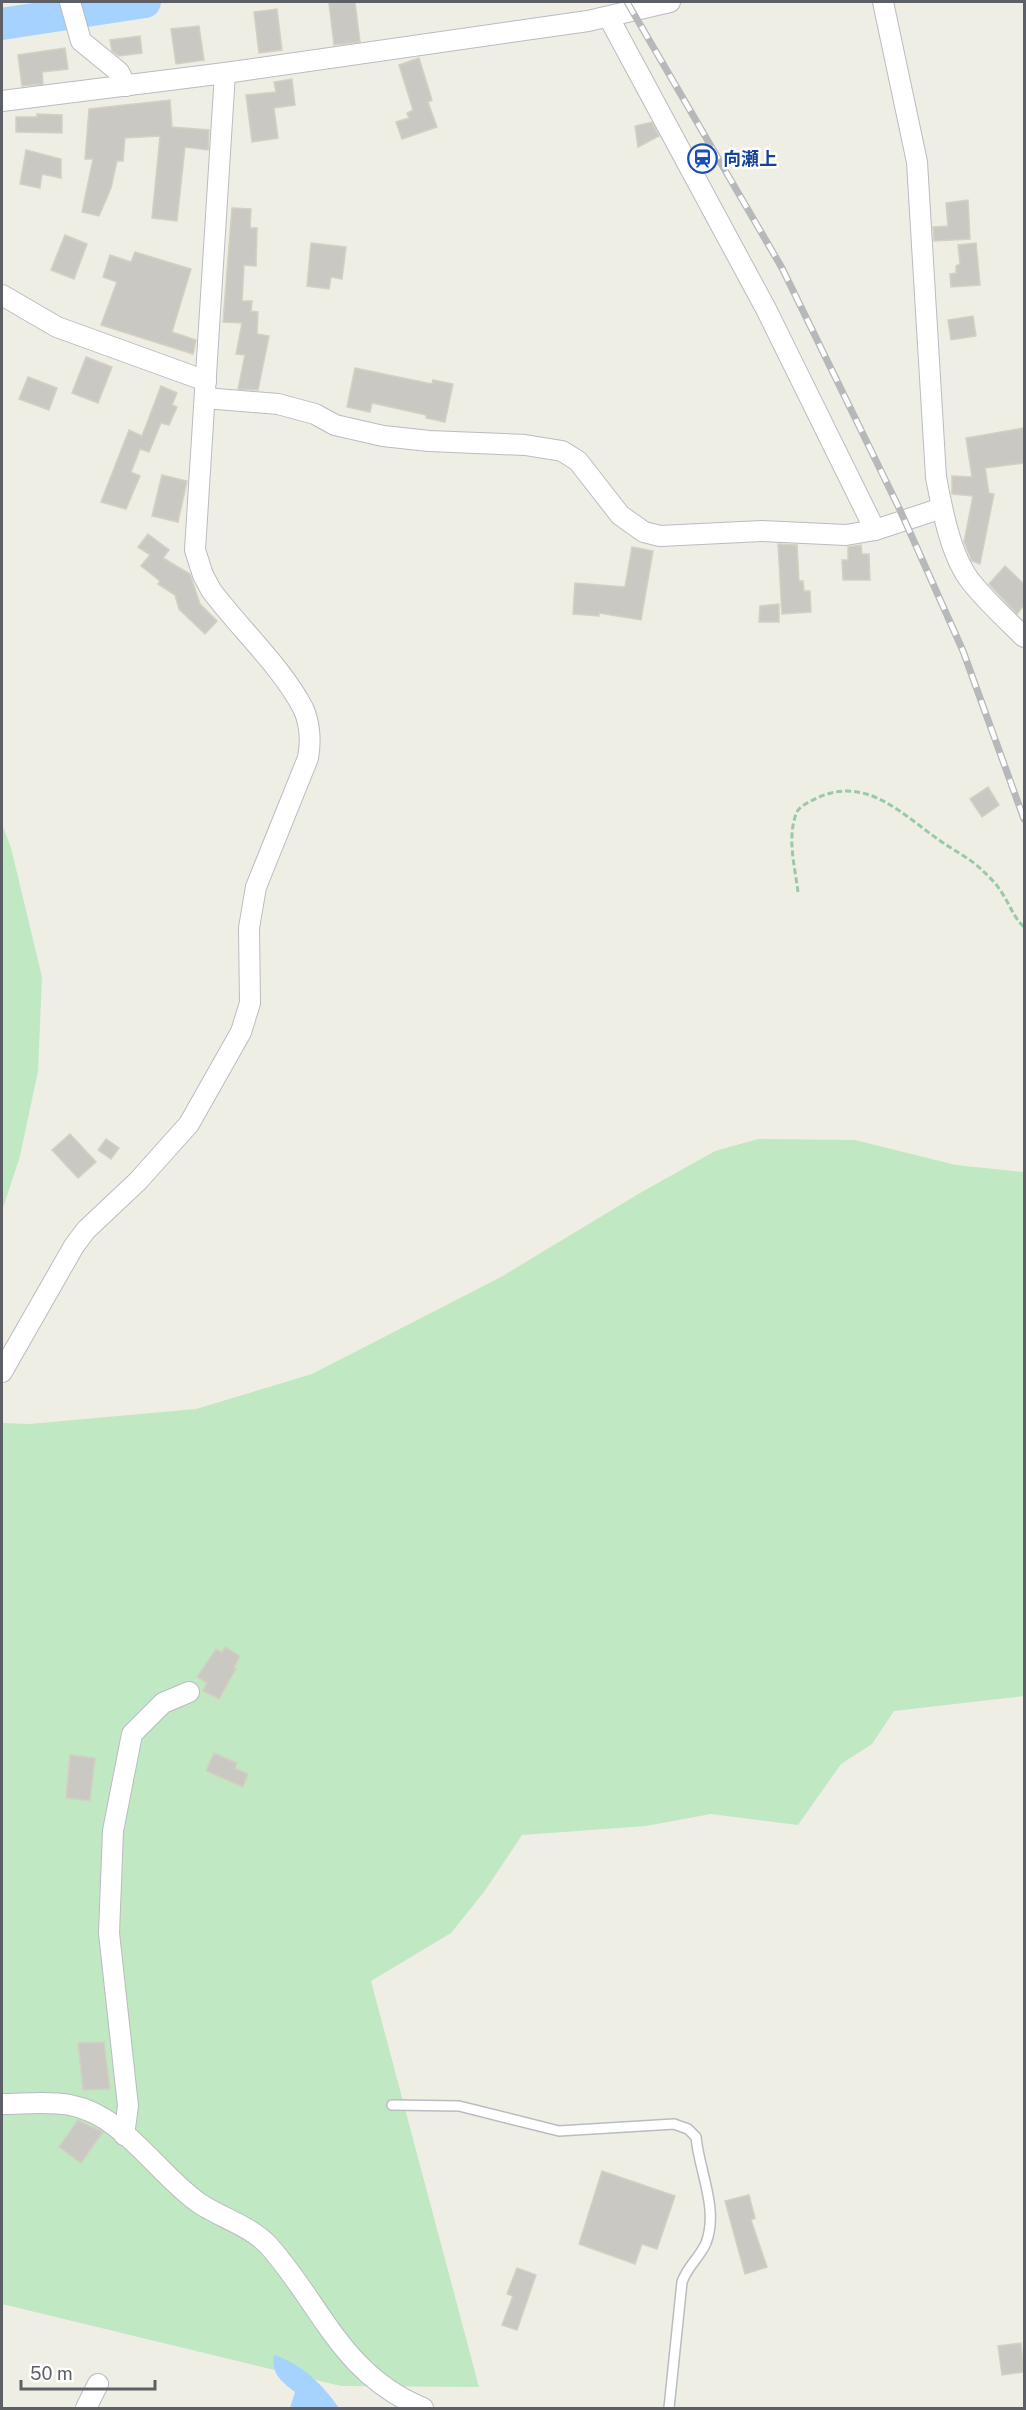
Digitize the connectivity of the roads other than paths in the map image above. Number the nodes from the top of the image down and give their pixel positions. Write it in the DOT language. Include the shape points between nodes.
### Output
graph roads {
  1 [pos="70,2"];
  2 [pos="670,2"];
  3 [pos="883,2"];
  4 [pos="609,18"];
  5 [pos="225,73"];
  6 [pos="126,86"];
  7 [pos="2,101"];
  8 [pos="2,295"];
  9 [pos="206,389"];
  10 [pos="942,508"];
  11 [pos="875,530"];
  12 [pos="1024,637"];
  13 [pos="2,1372"];
  14 [pos="189,1692"];
  15 [pos="2,2104"];
  16 [pos="392,2105"];
  17 [pos="124,2135"];
  18 [pos="98,2384"];
  19 [pos="86,2409"];
  20 [pos="423,2409"];
  21 [pos="669,2409"];
  1 -- 6 [label="street" via="81,41 119,72"];
  2 -- 4 [label="street"];
  3 -- 10 [label="street" via="917,162 936,477"];
  4 -- 5 [label="street"];
  4 -- 11 [label="street" via="766,309"];
  5 -- 6 [label="street"];
  5 -- 9 [label="street"];
  6 -- 7 [label="street"];
  8 -- 9 [label="street" via="57,327"];
  9 -- 11 [label="street" via="278,404 315,414 335,425 383,436 562,451 578,461 620,515 644,532 660,536 762,531 846,536"];
  9 -- 13 [label="street" via="197,559 211,590 303,709 310,736 308,758 256,886 249,928 250,1004 241,1032 189,1124 74,1246"];
  10 -- 11 [label="street"];
  10 -- 12 [label="street" via="960,565 971,583"];
  14 -- 17 [label="street" via="163,1703 132,1734 113,1831 109,1933 128,2100"];
  15 -- 17 [label="street" via="69,2105 88,2110"];
  16 -- 21 [label="lane" via="459,2106 559,2131 674,2124 696,2137 710,2226 705,2244 687,2268 680,2289"];
  17 -- 20 [label="street" via="194,2199 261,2239 355,2362 389,2392"];
  18 -- 19 [label="street"];
}
